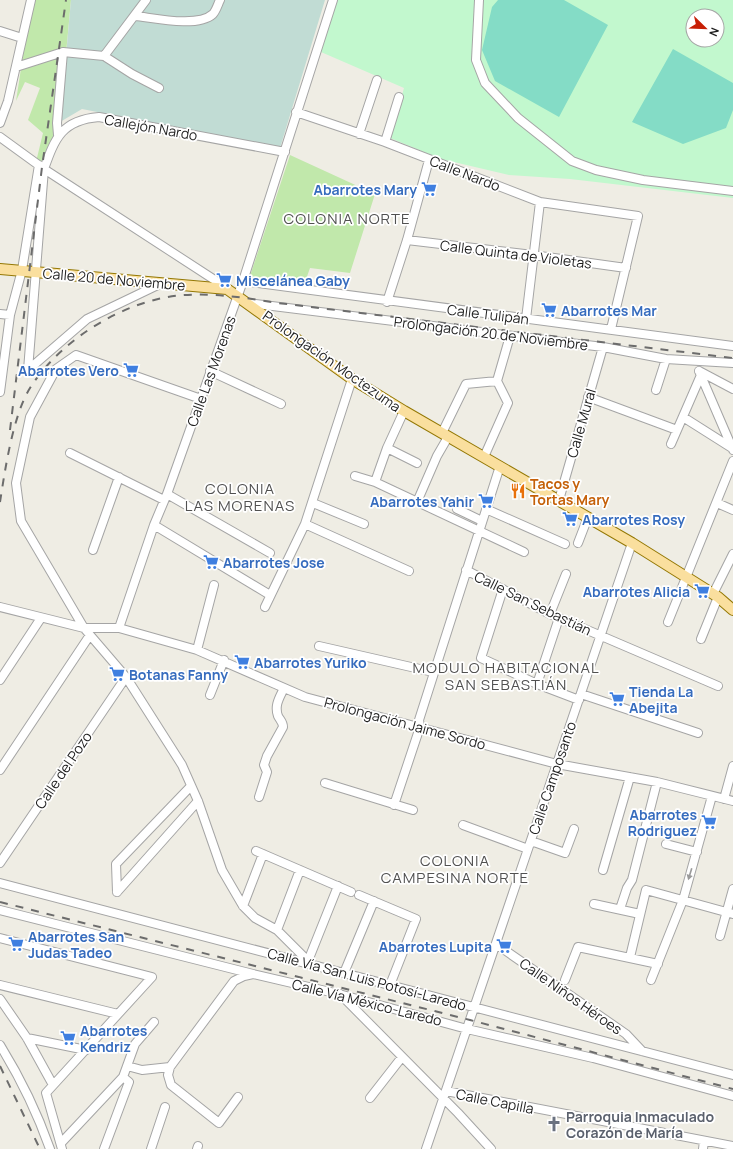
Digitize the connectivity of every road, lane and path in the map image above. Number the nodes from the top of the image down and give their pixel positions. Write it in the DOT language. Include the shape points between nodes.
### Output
graph roads {
  1 [pos="31,0"];
  2 [pos="146,0"];
  3 [pos="220,0"];
  4 [pos="333,0"];
  5 [pos="479,0"];
  6 [pos="136,16"];
  7 [pos="0,31"];
  8 [pos="22,38"];
  9 [pos="63,52"];
  10 [pos="104,56"];
  11 [pos="16,67"];
  12 [pos="377,80"];
  13 [pos="159,88"];
  14 [pos="399,97"];
  15 [pos="296,112"];
  16 [pos="0,123"];
  17 [pos="359,134"];
  18 [pos="58,135"];
  19 [pos="0,137"];
  20 [pos="384,142"];
  21 [pos="285,152"];
  22 [pos="429,160"];
  23 [pos="42,167"];
  24 [pos="733,191"];
  25 [pos="540,202"];
  26 [pos="407,240"];
  27 [pos="533,255"];
  28 [pos="626,268"];
  29 [pos="0,269"];
  30 [pos="22,270"];
  31 [pos="36,271"];
  32 [pos="243,281"];
  33 [pos="160,284"];
  34 [pos="228,289"];
  35 [pos="238,296"];
  36 [pos="387,302"];
  37 [pos="248,303"];
  38 [pos="0,314"];
  39 [pos="10,315"];
  40 [pos="526,319"];
  41 [pos="611,329"];
  42 [pos="510,336"];
  43 [pos="733,346"];
  44 [pos="603,347"];
  45 [pos="2,355"];
  46 [pos="666,358"];
  47 [pos="691,361"];
  48 [pos="733,363"];
  49 [pos="210,371"];
  50 [pos="700,373"];
  51 [pos="352,379"];
  52 [pos="497,381"];
  53 [pos="733,389"];
  54 [pos="656,390"];
  55 [pos="0,392"];
  56 [pos="588,397"];
  57 [pos="201,399"];
  58 [pos="281,404"];
  59 [pos="404,411"];
  60 [pos="683,417"];
  61 [pos="677,430"];
  62 [pos="445,435"];
  63 [pos="672,444"];
  64 [pos="387,448"];
  65 [pos="732,449"];
  66 [pos="70,453"];
  67 [pos="484,457"];
  68 [pos="733,461"];
  69 [pos="417,464"];
  70 [pos="500,466"];
  71 [pos="355,476"];
  72 [pos="118,477"];
  73 [pos="375,482"];
  74 [pos="165,497"];
  75 [pos="560,500"];
  76 [pos="417,502"];
  77 [pos="313,503"];
  78 [pos="717,503"];
  79 [pos="457,509"];
  80 [pos="486,509"];
  81 [pos="733,510"];
  82 [pos="588,517"];
  83 [pos="482,520"];
  84 [pos="305,524"];
  85 [pos="364,524"];
  86 [pos="154,525"];
  87 [pos="479,532"];
  88 [pos="578,543"];
  89 [pos="632,543"];
  90 [pos="565,544"];
  91 [pos="94,550"];
  92 [pos="524,552"];
  93 [pos="270,553"];
  94 [pos="733,554"];
  95 [pos="466,570"];
  96 [pos="409,571"];
  97 [pos="566,574"];
  98 [pos="686,577"];
  99 [pos="214,585"];
  100 [pos="503,589"];
  101 [pos="270,595"];
  102 [pos="716,596"];
  103 [pos="0,607"];
  104 [pos="265,607"];
  105 [pos="733,610"];
  106 [pos="550,614"];
  107 [pos="41,618"];
  108 [pos="558,618"];
  109 [pos="668,622"];
  110 [pos="84,628"];
  111 [pos="119,628"];
  112 [pos="90,635"];
  113 [pos="600,636"];
  114 [pos="701,639"];
  115 [pos="319,646"];
  116 [pos="197,650"];
  117 [pos="224,660"];
  118 [pos="433,672"];
  119 [pos="126,677"];
  120 [pos="0,680"];
  121 [pos="537,684"];
  122 [pos="718,686"];
  123 [pos="284,688"];
  124 [pos="210,696"];
  125 [pos="580,697"];
  126 [pos="420,727"];
  127 [pos="698,733"];
  128 [pos="557,764"];
  129 [pos="733,766"];
  130 [pos="0,770"];
  131 [pos="630,777"];
  132 [pos="657,782"];
  133 [pos="325,784"];
  134 [pos="191,786"];
  135 [pos="712,796"];
  136 [pos="259,797"];
  137 [pos="724,799"];
  138 [pos="198,801"];
  139 [pos="733,801"];
  140 [pos="394,805"];
  141 [pos="413,810"];
  142 [pos="464,824"];
  143 [pos="574,829"];
  144 [pos="666,844"];
  145 [pos="529,845"];
  146 [pos="697,852"];
  147 [pos="0,863"];
  148 [pos="300,870"];
  149 [pos="603,870"];
  150 [pos="0,883"];
  151 [pos="338,886"];
  152 [pos="733,889"];
  153 [pos="683,900"];
  154 [pos="374,901"];
  155 [pos="594,904"];
  156 [pos="243,906"];
  157 [pos="0,910"];
  158 [pos="620,910"];
  159 [pos="730,913"];
  160 [pos="640,914"];
  161 [pos="277,930"];
  162 [pos="720,936"];
  163 [pos="0,938"];
  164 [pos="496,944"];
  165 [pos="630,957"];
  166 [pos="309,963"];
  167 [pos="658,964"];
  168 [pos="344,973"];
  169 [pos="253,974"];
  170 [pos="565,980"];
  171 [pos="651,980"];
  172 [pos="0,985"];
  173 [pos="390,985"];
  174 [pos="340,994"];
  175 [pos="0,999"];
  176 [pos="474,1007"];
  177 [pos="118,1014"];
  178 [pos="154,1022"];
  179 [pos="467,1029"];
  180 [pos="27,1038"];
  181 [pos="0,1045"];
  182 [pos="86,1050"];
  183 [pos="643,1051"];
  184 [pos="402,1058"];
  185 [pos="127,1066"];
  186 [pos="170,1067"];
  187 [pos="733,1075"];
  188 [pos="126,1079"];
  189 [pos="54,1084"];
  190 [pos="444,1095"];
  191 [pos="733,1096"];
  192 [pos="238,1097"];
  193 [pos="370,1098"];
  194 [pos="165,1107"];
  195 [pos="57,1129"];
  196 [pos="45,1134"];
  197 [pos="703,1145"];
  198 [pos="62,1146"];
  199 [pos="733,1146"];
  200 [pos="50,1149"];
  201 [pos="104,1149"];
  202 [pos="151,1149"];
  203 [pos="426,1149"];
  204 [pos="491,1149"];
  1 -- 8 [label="street"];
  2 -- 6 [label="street"];
  3 -- 6 [label="street" via="214,14 202,20 176,21"];
  4 -- 15 [label="street, Calle Las Morenas"];
  5 -- 24 [label="street" via="476,60 485,83 518,118 572,161 596,170 643,180"];
  6 -- 10 [label="street"];
  7 -- 8 [label="street"];
  8 -- 11 [label="street"];
  9 -- 10 [label="street"];
  9 -- 11 [label="street"];
  9 -- 18 [label="street"];
  10 -- 13 [label="street"];
  11 -- 16 [label="street"];
  12 -- 17 [label="street"];
  14 -- 20 [label="street"];
  15 -- 17 [label="street, Calle Nardo"];
  15 -- 21 [label="street, Calle Las Morenas"];
  17 -- 20 [label="street, Calle Nardo"];
  18 -- 21 [label="street, Callejón Nardo" via="82,118 99,117"];
  18 -- 23 [label="street, Callejón Nardo"];
  19 -- 23 [label="street, Prolongación Moctezuma"];
  20 -- 22 [label="street, Calle Nardo"];
  21 -- 32 [label="street, Calle Las Morenas"];
  22 -- 25 [label="street, Calle Nardo"];
  22 -- 26 [label="street"];
  23 -- 30 [label="street"];
  23 -- 31 [label="street"];
  23 -- 34 [label="street, Prolongación Moctezuma"];
  25 -- 27 [label="street"];
  25 -- 28 [label="street, Calle Nardo" via="638,216"];
  26 -- 27 [label="street, Calle Quinta de Violetas"];
  26 -- 36 [label="street"];
  27 -- 28 [label="street, Calle Quinta de Violetas"];
  27 -- 40 [label="street"];
  28 -- 41 [label="street"];
  29 -- 30 [label="main road, Calle 20 de Noviembre"];
  30 -- 31 [label="main road, Calle 20 de Noviembre"];
  30 -- 39 [label="street"];
  31 -- 33 [label="main road, Calle 20 de Noviembre"];
  31 -- 33 [label="street" via="28,370 87,319"];
  32 -- 35 [label="street, Calle Las Morenas"];
  32 -- 36 [label="street, Calle Tulipán"];
  33 -- 34 [label="main road, Calle 20 de Noviembre"];
  34 -- 35 [label="main road, Prolongación Moctezuma"];
  35 -- 37 [label="main road, Prolongación Moctezuma"];
  35 -- 49 [label="street, Calle Las Morenas"];
  36 -- 40 [label="street, Calle Tulipán"];
  37 -- 42 [label="street, Prolongación 20 de Noviembre"];
  37 -- 51 [label="main road, Prolongación Moctezuma"];
  38 -- 39 [label="street"];
  39 -- 45 [label="street"];
  40 -- 41 [label="street, Calle Tulipán"];
  41 -- 43 [label="street, Calle Tulipán"];
  42 -- 44 [label="street, Prolongación 20 de Noviembre"];
  42 -- 52 [label="street"];
  44 -- 46 [label="street, Prolongación 20 de Noviembre"];
  44 -- 56 [label="street, Calle Mural"];
  45 -- 55 [label="street"];
  46 -- 47 [label="street, Prolongación 20 de Noviembre"];
  46 -- 54 [label="street"];
  47 -- 48 [label="street, Prolongación 20 de Noviembre"];
  47 -- 50 [label="street"];
  49 -- 57 [label="street, Calle Las Morenas"];
  49 -- 58 [label="street"];
  50 -- 53 [label="street"];
  50 -- 60 [label="street"];
  50 -- 65 [label="street"];
  51 -- 59 [label="main road, Prolongación Moctezuma"];
  51 -- 77 [label="street"];
  52 -- 62 [label="street" via="466,384"];
  52 -- 67 [label="street" via="508,403"];
  56 -- 61 [label="street"];
  56 -- 75 [label="street, Calle Mural"];
  57 -- 74 [label="street, Calle Las Morenas"];
  57 -- 110 [label="street" via="76,355 56,369 30,417 16,483 21,521"];
  59 -- 62 [label="main road, Prolongación Moctezuma"];
  59 -- 64 [label="street"];
  60 -- 61 [label="street"];
  60 -- 65 [label="street"];
  61 -- 63 [label="street"];
  62 -- 67 [label="main road, Prolongación Moctezuma"];
  62 -- 76 [label="street"];
  64 -- 69 [label="street"];
  64 -- 73 [label="street"];
  66 -- 72 [label="street"];
  67 -- 70 [label="main road, Prolongación Moctezuma"];
  68 -- 78 [label="street"];
  70 -- 75 [label="main road, Prolongación Moctezuma"];
  70 -- 80 [label="street"];
  71 -- 73 [label="street"];
  72 -- 74 [label="street"];
  72 -- 91 [label="street"];
  73 -- 76 [label="street"];
  74 -- 86 [label="street, Calle Las Morenas"];
  74 -- 93 [label="street"];
  75 -- 82 [label="main road, Prolongación Moctezuma"];
  76 -- 87 [label="street"];
  77 -- 84 [label="street"];
  77 -- 85 [label="street"];
  78 -- 81 [label="street"];
  78 -- 98 [label="street"];
  79 -- 83 [label="street"];
  80 -- 83 [label="street"];
  80 -- 90 [label="street"];
  82 -- 88 [label="street"];
  82 -- 89 [label="main road, Prolongación Moctezuma"];
  83 -- 87 [label="street"];
  84 -- 96 [label="street"];
  84 -- 101 [label="street"];
  86 -- 101 [label="street"];
  86 -- 111 [label="street, Calle Las Morenas"];
  87 -- 92 [label="street"];
  87 -- 95 [label="street"];
  89 -- 98 [label="main road, Prolongación Moctezuma"];
  89 -- 113 [label="street, Calle Camposanto"];
  94 -- 102 [label="street"];
  95 -- 100 [label="street, Calle San Sebastián"];
  95 -- 118 [label="street"];
  97 -- 106 [label="street"];
  98 -- 102 [label="main road, Prolongación Moctezuma"];
  98 -- 109 [label="street"];
  99 -- 116 [label="street"];
  100 -- 106 [label="street, Calle San Sebastián"];
  100 -- 121 [label="street" via="481,658"];
  101 -- 104 [label="street"];
  102 -- 105 [label="main road, Prolongación Moctezuma"];
  102 -- 114 [label="street"];
  103 -- 107 [label="street, Prolongación Jaime Sordo"];
  106 -- 108 [label="street, Calle San Sebastián"];
  107 -- 110 [label="street, Prolongación Jaime Sordo"];
  107 -- 120 [label="street"];
  108 -- 113 [label="street, Calle San Sebastián"];
  108 -- 121 [label="street"];
  110 -- 111 [label="street, Prolongación Jaime Sordo"];
  110 -- 112 [label="street"];
  111 -- 116 [label="street, Prolongación Jaime Sordo"];
  112 -- 119 [label="street"];
  112 -- 130 [label="street"];
  113 -- 122 [label="street, Calle San Sebastián"];
  113 -- 125 [label="street, Calle Camposanto"];
  115 -- 118 [label="street"];
  116 -- 117 [label="street, Prolongación Jaime Sordo"];
  117 -- 123 [label="street, Prolongación Jaime Sordo"];
  117 -- 124 [label="street"];
  118 -- 126 [label="street" via="419,720"];
  119 -- 134 [label="street" via="182,765"];
  119 -- 147 [label="street, Calle del Pozo"];
  121 -- 125 [label="street"];
  123 -- 126 [label="street, Prolongación Jaime Sordo" via="305,697"];
  123 -- 136 [label="street" via="276,706 278,717 284,727 266,756 264,765 267,772"];
  125 -- 127 [label="street"];
  125 -- 128 [label="street, Calle Camposanto"];
  126 -- 128 [label="street, Prolongación Jaime Sordo"];
  126 -- 140 [label="street"];
  128 -- 131 [label="street, Prolongación Jaime Sordo"];
  128 -- 145 [label="street, Calle Camposanto"];
  129 -- 137 [label="street"];
  131 -- 132 [label="street, Prolongación Jaime Sordo"];
  131 -- 149 [label="street"];
  132 -- 135 [label="street, Prolongación Jaime Sordo"];
  132 -- 158 [label="street" via="632,880"];
  133 -- 140 [label="street"];
  134 -- 138 [label="street"];
  134 -- 138 [label="street" via="116,864 117,892"];
  135 -- 137 [label="street, Prolongación Jaime Sordo"];
  135 -- 146 [label="street"];
  137 -- 139 [label="street, Prolongación Jaime Sordo"];
  138 -- 156 [label="street" via="222,870"];
  140 -- 141 [label="street"];
  142 -- 145 [label="street"];
  143 -- 145 [label="street" via="565,853"];
  144 -- 146 [label="street"];
  145 -- 164 [label="street, Calle Camposanto"];
  146 -- 153 [label="street, one-way"];
  148 -- 151 [label="street"];
  148 -- 156 [label="street" via="260,852"];
  148 -- 161 [label="street"];
  150 -- 166 [label="street, Calle Vía San Luis Potosí-Laredo"];
  151 -- 154 [label="street"];
  151 -- 166 [label="street"];
  152 -- 159 [label="street"];
  153 -- 159 [label="street"];
  153 -- 160 [label="street" via="646,890"];
  153 -- 167 [label="street"];
  154 -- 168 [label="street"];
  154 -- 173 [label="street" via="416,919"];
  155 -- 158 [label="street"];
  156 -- 161 [label="street" via="255,918"];
  157 -- 169 [label="street, Calle Vía México-Laredo"];
  158 -- 160 [label="street"];
  159 -- 162 [label="street"];
  160 -- 165 [label="street"];
  161 -- 166 [label="street"];
  163 -- 177 [label="street" via="152,977"];
  164 -- 176 [label="street, Calle Camposanto"];
  164 -- 183 [label="street, Calle Niños Héroes" via="626,1034"];
  165 -- 167 [label="street"];
  165 -- 170 [label="street" via="578,947"];
  166 -- 168 [label="street, Calle Vía San Luis Potosí-Laredo"];
  167 -- 171 [label="street"];
  168 -- 173 [label="street, Calle Vía San Luis Potosí-Laredo"];
  169 -- 174 [label="street, Calle Vía México-Laredo"];
  169 -- 186 [label="street" via="234,981"];
  172 -- 177 [label="street"];
  173 -- 176 [label="street, Calle Vía San Luis Potosí-Laredo"];
  174 -- 179 [label="street, Calle Vía México-Laredo"];
  174 -- 184 [label="street"];
  175 -- 180 [label="street"];
  176 -- 179 [label="street, Calle Camposanto"];
  176 -- 183 [label="street, Calle Vía San Luis Potosí-Laredo"];
  177 -- 182 [label="street"];
  178 -- 185 [label="street" via="135,1044"];
  179 -- 190 [label="street, Calle Camposanto"];
  179 -- 191 [label="street, Calle Vía México-Laredo" via="593,1058"];
  180 -- 182 [label="street"];
  180 -- 189 [label="street"];
  181 -- 196 [label="street" via="22,1081"];
  182 -- 189 [label="street"];
  183 -- 187 [label="street, Calle Vía San Luis Potosí-Laredo"];
  184 -- 190 [label="street"];
  184 -- 193 [label="street"];
  185 -- 186 [label="street" via="142,1070"];
  185 -- 188 [label="street"];
  186 -- 192 [label="street" via="168,1075 171,1085 219,1123"];
  188 -- 198 [label="street"];
  188 -- 201 [label="street"];
  189 -- 195 [label="street" via="46,1092"];
  190 -- 197 [label="street, Calle Capilla"];
  190 -- 203 [label="street, Calle Camposanto"];
  190 -- 204 [label="street"];
  194 -- 202 [label="street"];
  195 -- 196 [label="street"];
  195 -- 198 [label="street"];
  196 -- 200 [label="street"];
  197 -- 199 [label="street, Calle Capilla"];
}
